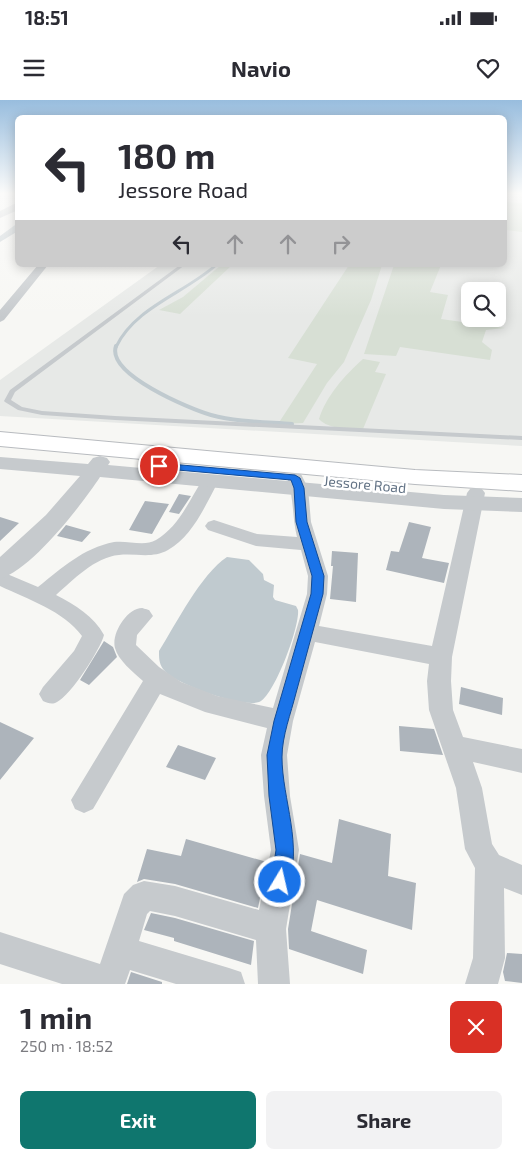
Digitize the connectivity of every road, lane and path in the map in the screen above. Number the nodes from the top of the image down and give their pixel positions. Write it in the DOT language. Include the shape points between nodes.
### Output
graph roads {
  1 [pos="41,267"];
  2 [pos="180,267"];
  3 [pos="0,318"];
  4 [pos="522,438"];
  5 [pos="0,439"];
  6 [pos="0,452"];
  7 [pos="101,461"];
  8 [pos="0,463"];
  9 [pos="211,480"];
  10 [pos="297,483"];
  11 [pos="522,483"];
  12 [pos="522,495"];
  13 [pos="475,498"];
  14 [pos="522,505"];
  15 [pos="214,526"];
  16 [pos="308,544"];
  17 [pos="0,570"];
  18 [pos="0,578"];
  19 [pos="40,598"];
  20 [pos="142,616"];
  21 [pos="307,632"];
  22 [pos="441,657"];
  23 [pos="157,678"];
  24 [pos="51,694"];
  25 [pos="281,721"];
  26 [pos="454,747"];
  27 [pos="522,761"];
  28 [pos="84,800"];
  29 [pos="489,865"];
  30 [pos="522,880"];
  31 [pos="271,929"];
  32 [pos="0,948"];
  33 [pos="120,951"];
  34 [pos="109,983"];
  35 [pos="229,984"];
  36 [pos="274,984"];
  37 [pos="480,984"];
  1 -- 3 [label="street"];
  2 -- 4 [label="lane" via="12,391 7,401 20,409 42,413"];
  5 -- 7 [label="highway"];
  6 -- 7 [label="highway, Jessore Road"];
  7 -- 8 [label="street"];
  7 -- 9 [label="street"];
  7 -- 10 [label="highway, Jessore Road"];
  7 -- 11 [label="highway"];
  7 -- 17 [label="street" via="58,515"];
  9 -- 10 [label="street"];
  9 -- 19 [label="street" via="184,524 163,544 144,550 116,548 104,551 76,567"];
  10 -- 13 [label="highway, Jessore Road"];
  10 -- 16 [label="street"];
  12 -- 13 [label="highway, Jessore Road"];
  13 -- 14 [label="street"];
  13 -- 22 [label="street"];
  15 -- 16 [label="street" via="256,540"];
  16 -- 21 [label="street" via="318,576"];
  18 -- 19 [label="street"];
  19 -- 24 [label="street" via="83,621 94,635 89,647"];
  20 -- 23 [label="street" via="123,642 126,649"];
  21 -- 22 [label="street"];
  21 -- 25 [label="street"];
  22 -- 26 [label="street" via="441,710"];
  23 -- 25 [label="street" via="179,693"];
  23 -- 28 [label="street"];
  25 -- 31 [label="street" via="274,755 285,850"];
  26 -- 27 [label="street"];
  26 -- 29 [label="street" via="469,788 479,849"];
  29 -- 30 [label="street"];
  29 -- 37 [label="street" via="489,958"];
  31 -- 33 [label="street" via="166,899 144,896 136,905"];
  31 -- 36 [label="street"];
  32 -- 34 [label="street"];
  33 -- 34 [label="street"];
  33 -- 35 [label="street"];
}
